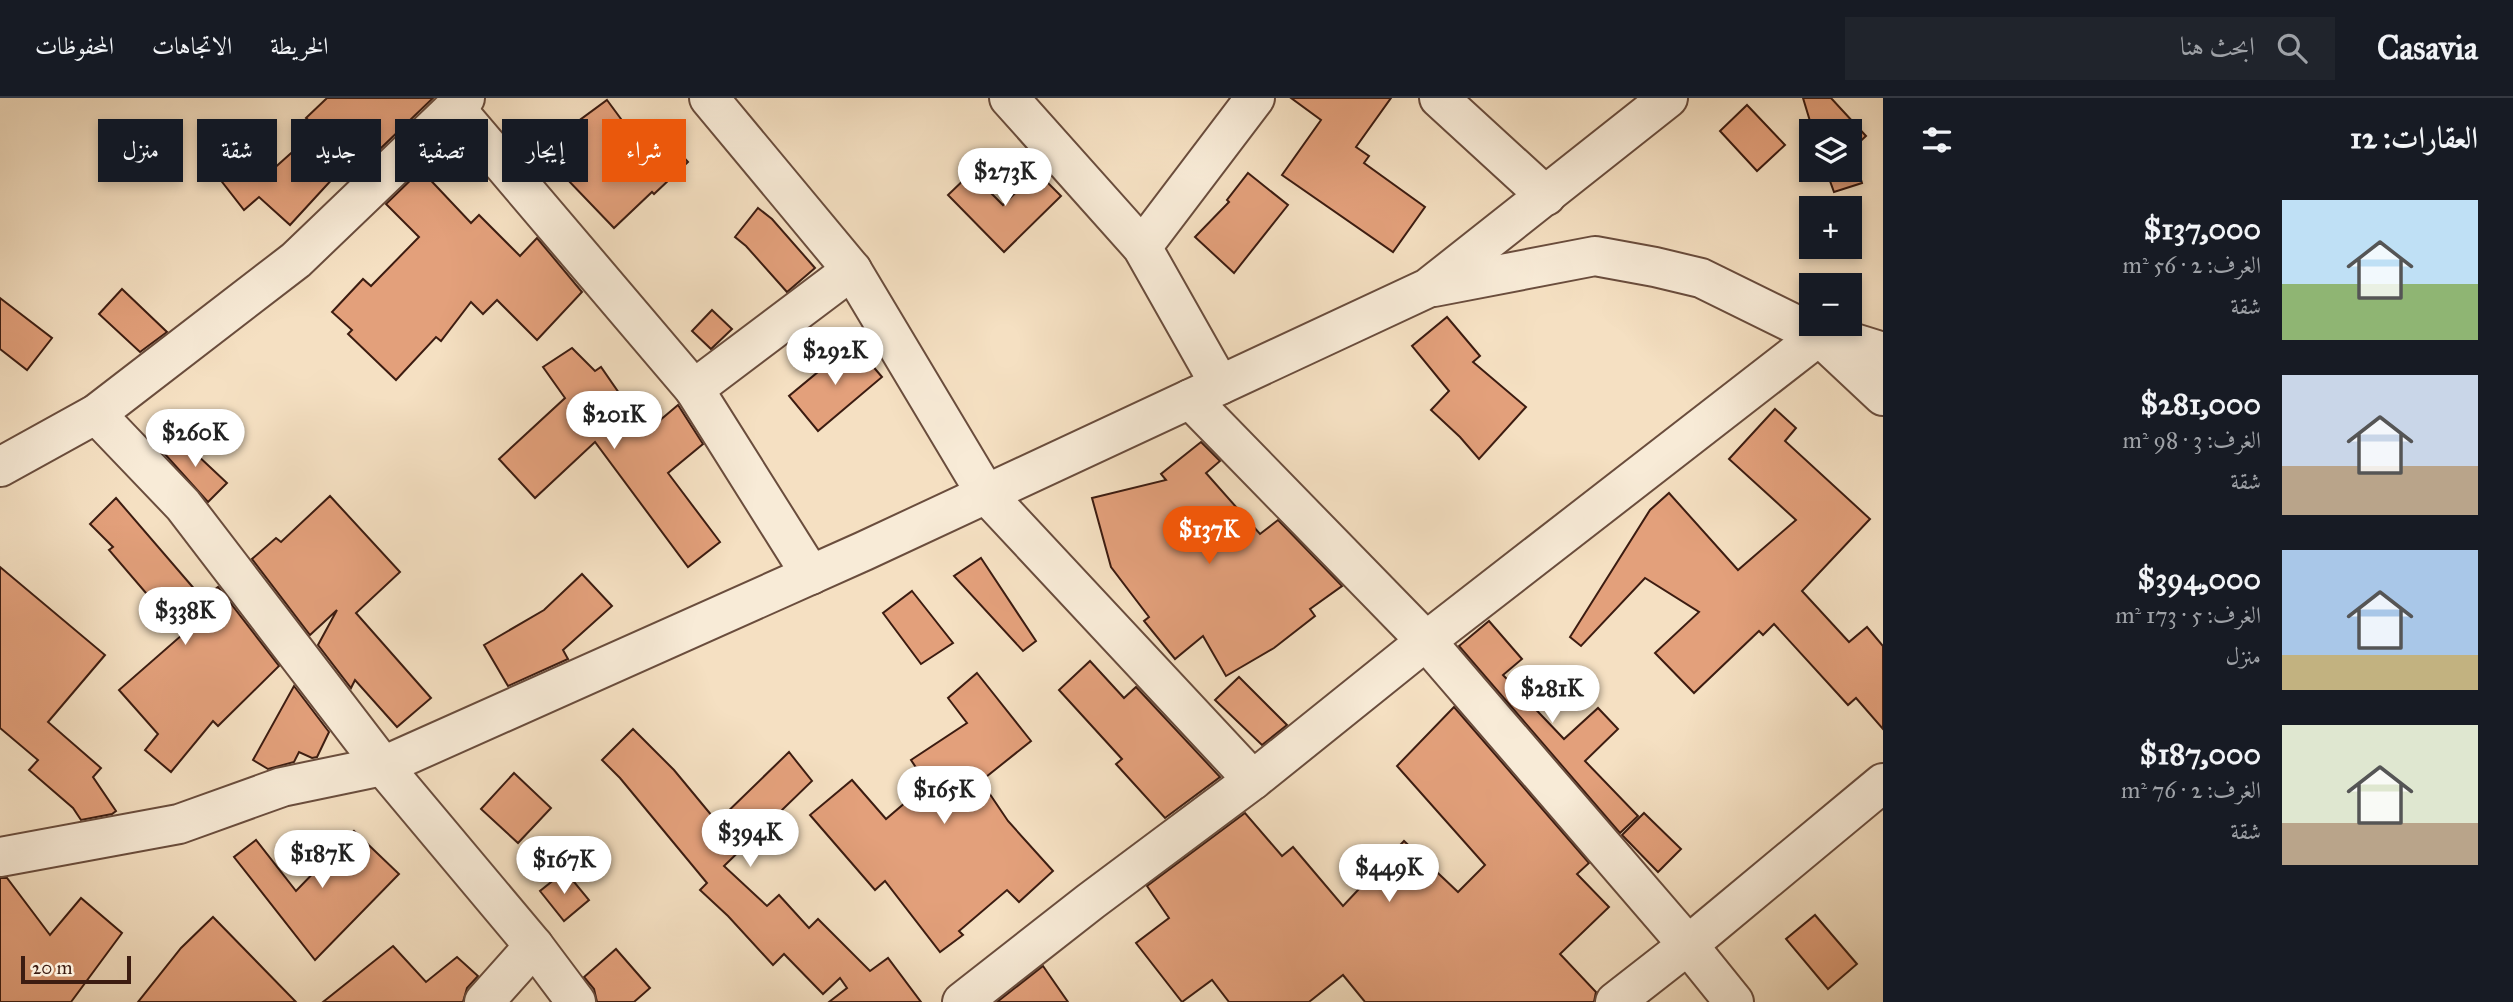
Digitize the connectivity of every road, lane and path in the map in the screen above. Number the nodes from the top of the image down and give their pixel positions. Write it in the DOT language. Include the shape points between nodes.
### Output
graph roads {
  1 [pos="709,98"];
  2 [pos="1009,98"];
  3 [pos="1255,98"];
  4 [pos="1439,98"];
  5 [pos="1668,98"];
  6 [pos="460,103"];
  7 [pos="1546,196"];
  8 [pos="1142,247"];
  9 [pos="852,270"];
  10 [pos="1429,288"];
  11 [pos="1799,326"];
  12 [pos="1803,336"];
  13 [pos="1815,336"];
  14 [pos="1827,336"];
  15 [pos="1883,352"];
  16 [pos="694,388"];
  17 [pos="1205,392"];
  18 [pos="1883,396"];
  19 [pos="96,414"];
  20 [pos="0,467"];
  21 [pos="986,494"];
  22 [pos="811,575"];
  23 [pos="1426,641"];
  24 [pos="383,766"];
  25 [pos="1253,780"];
  26 [pos="1883,783"];
  27 [pos="0,858"];
  28 [pos="1688,945"];
  29 [pos="534,946"];
  30 [pos="484,1002"];
  31 [pos="576,1002"];
  32 [pos="962,1002"];
  33 [pos="1615,1002"];
  34 [pos="1734,1002"];
  1 -- 9 [label="street"];
  2 -- 8 [label="street"];
  3 -- 8 [label="street"];
  4 -- 7 [label="street"];
  5 -- 7 [label="street"];
  6 -- 16 [label="street"];
  6 -- 19 [label="street" via="296,260"];
  7 -- 10 [label="street"];
  8 -- 17 [label="street"];
  9 -- 16 [label="street"];
  9 -- 21 [label="street"];
  10 -- 11 [label="street" via="1595,256 1701,278"];
  10 -- 17 [label="street"];
  12 -- 23 [label="street"];
  13 -- 18 [label="street"];
  14 -- 15 [label="street"];
  16 -- 22 [label="street"];
  17 -- 21 [label="street"];
  17 -- 23 [label="street"];
  19 -- 20 [label="street"];
  19 -- 24 [label="street" via="183,505"];
  21 -- 22 [label="street"];
  21 -- 25 [label="street"];
  22 -- 24 [label="street"];
  23 -- 25 [label="street"];
  23 -- 28 [label="street"];
  24 -- 27 [label="street" via="282,788 179,824"];
  24 -- 29 [label="street"];
  25 -- 32 [label="street"];
  26 -- 28 [label="street"];
  28 -- 33 [label="street"];
  28 -- 34 [label="street"];
  29 -- 30 [label="street"];
  29 -- 31 [label="street"];
}
